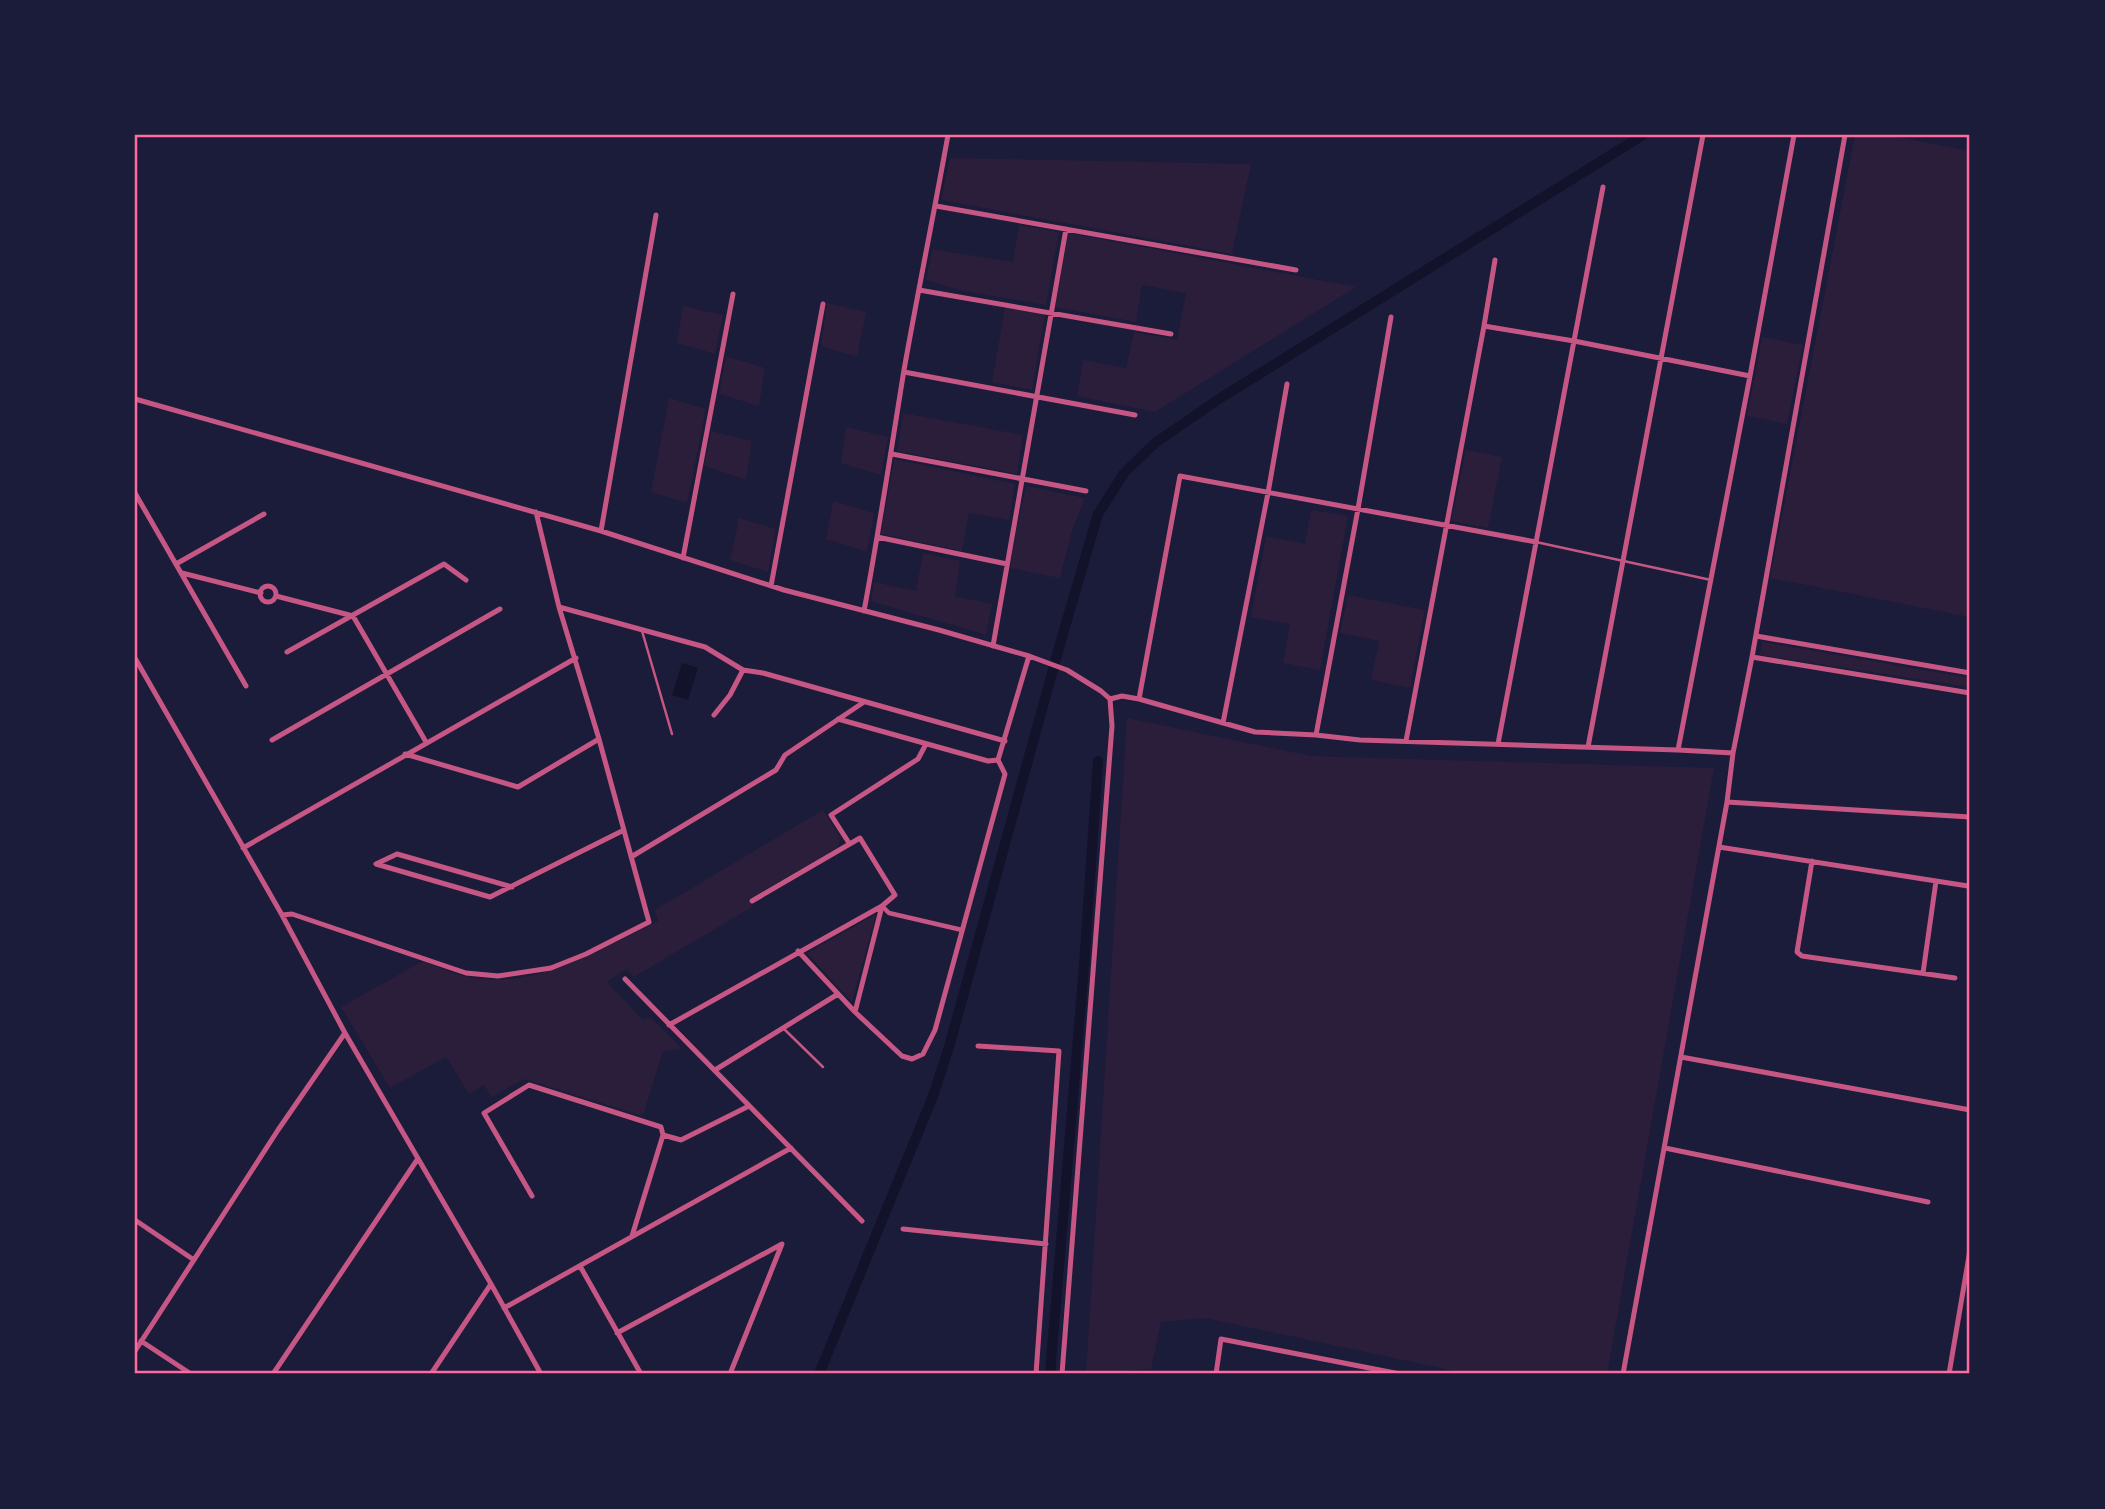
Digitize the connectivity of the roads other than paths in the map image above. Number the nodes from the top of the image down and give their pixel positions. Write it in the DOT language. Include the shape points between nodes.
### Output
graph roads {
  1 [pos="948,135"];
  2 [pos="1703,135"];
  3 [pos="1794,135"];
  4 [pos="1845,135"];
  5 [pos="1602,187"];
  6 [pos="936,206"];
  7 [pos="656,215"];
  8 [pos="1066,229"];
  9 [pos="1495,260"];
  10 [pos="1296,270"];
  11 [pos="919,290"];
  12 [pos="733,294"];
  13 [pos="823,304"];
  14 [pos="1051,313"];
  15 [pos="1391,317"];
  16 [pos="1484,326"];
  17 [pos="1171,334"];
  18 [pos="1574,341"];
  19 [pos="1661,358"];
  20 [pos="904,372"];
  21 [pos="1750,376"];
  22 [pos="1287,384"];
  23 [pos="1037,396"];
  24 [pos="135,399"];
  25 [pos="1135,415"];
  26 [pos="892,454"];
  27 [pos="1022,479"];
  28 [pos="1086,491"];
  29 [pos="135,493"];
  30 [pos="1268,493"];
  31 [pos="1358,509"];
  32 [pos="536,512"];
  33 [pos="264,514"];
  34 [pos="1446,525"];
  35 [pos="601,531"];
  36 [pos="877,537"];
  37 [pos="1536,542"];
  38 [pos="683,558"];
  39 [pos="1623,559"];
  40 [pos="176,564"];
  41 [pos="1007,564"];
  42 [pos="181,573"];
  43 [pos="466,580"];
  44 [pos="1711,580"];
  45 [pos="771,586"];
  46 [pos="261,593"];
  47 [pos="276,596"];
  48 [pos="559,607"];
  49 [pos="500,609"];
  50 [pos="864,611"];
  51 [pos="353,616"];
  52 [pos="642,631"];
  53 [pos="1756,636"];
  54 [pos="993,646"];
  55 [pos="287,652"];
  56 [pos="1029,656"];
  57 [pos="576,657"];
  58 [pos="1752,657"];
  59 [pos="135,658"];
  60 [pos="743,670"];
  61 [pos="387,673"];
  62 [pos="1970,673"];
  63 [pos="246,686"];
  64 [pos="1970,693"];
  65 [pos="1110,699"];
  66 [pos="1139,699"];
  67 [pos="864,702"];
  68 [pos="714,715"];
  69 [pos="838,719"];
  70 [pos="1223,723"];
  71 [pos="672,734"];
  72 [pos="1316,735"];
  73 [pos="272,740"];
  74 [pos="599,740"];
  75 [pos="1004,741"];
  76 [pos="1406,741"];
  77 [pos="426,742"];
  78 [pos="926,744"];
  79 [pos="1498,744"];
  80 [pos="1588,747"];
  81 [pos="1678,750"];
  82 [pos="1733,753"];
  83 [pos="405,754"];
  84 [pos="998,760"];
  85 [pos="1727,802"];
  86 [pos="1970,817"];
  87 [pos="624,830"];
  88 [pos="849,843"];
  89 [pos="1719,847"];
  90 [pos="243,848"];
  91 [pos="631,857"];
  92 [pos="1811,861"];
  93 [pos="1936,881"];
  94 [pos="1968,886"];
  95 [pos="512,887"];
  96 [pos="752,901"];
  97 [pos="882,906"];
  98 [pos="282,915"];
  99 [pos="962,930"];
  100 [pos="798,951"];
  101 [pos="1923,973"];
  102 [pos="1955,978"];
  103 [pos="625,979"];
  104 [pos="838,994"];
  105 [pos="855,1012"];
  106 [pos="669,1025"];
  107 [pos="782,1027"];
  108 [pos="345,1033"];
  109 [pos="978,1046"];
  110 [pos="1681,1057"];
  111 [pos="824,1067"];
  112 [pos="715,1070"];
  113 [pos="749,1106"];
  114 [pos="1970,1110"];
  115 [pos="663,1135"];
  116 [pos="791,1148"];
  117 [pos="1665,1148"];
  118 [pos="417,1160"];
  119 [pos="532,1196"];
  120 [pos="1928,1202"];
  121 [pos="135,1220"];
  122 [pos="863,1221"];
  123 [pos="902,1229"];
  124 [pos="632,1236"];
  125 [pos="1046,1244"];
  126 [pos="1970,1250"];
  127 [pos="194,1260"];
  128 [pos="580,1266"];
  129 [pos="491,1284"];
  130 [pos="505,1308"];
  131 [pos="617,1333"];
  132 [pos="141,1341"];
  133 [pos="135,1351"];
  134 [pos="191,1374"];
  135 [pos="273,1374"];
  136 [pos="430,1374"];
  137 [pos="541,1374"];
  138 [pos="641,1374"];
  139 [pos="730,1374"];
  140 [pos="1036,1374"];
  141 [pos="1062,1374"];
  142 [pos="1216,1374"];
  143 [pos="1400,1374"];
  144 [pos="1623,1374"];
  145 [pos="1949,1374"];
  1 -- 6 [label="street"];
  2 -- 19 [label="street"];
  3 -- 21 [label="street"];
  4 -- 53 [label="street"];
  5 -- 18 [label="street"];
  6 -- 8 [label="street"];
  6 -- 11 [label="street"];
  7 -- 35 [label="street"];
  8 -- 10 [label="street"];
  8 -- 14 [label="street"];
  9 -- 16 [label="street"];
  11 -- 14 [label="street"];
  11 -- 20 [label="street"];
  12 -- 38 [label="street"];
  13 -- 45 [label="street"];
  14 -- 17 [label="street"];
  14 -- 23 [label="street"];
  15 -- 31 [label="street"];
  16 -- 18 [label="street"];
  16 -- 34 [label="street"];
  18 -- 19 [label="street"];
  18 -- 37 [label="street"];
  19 -- 21 [label="street"];
  19 -- 39 [label="street"];
  20 -- 23 [label="street"];
  20 -- 26 [label="street"];
  21 -- 44 [label="street"];
  22 -- 30 [label="street"];
  23 -- 25 [label="street"];
  23 -- 27 [label="street"];
  24 -- 32 [label="street"];
  26 -- 27 [label="street"];
  26 -- 36 [label="street"];
  27 -- 28 [label="street"];
  27 -- 41 [label="street"];
  29 -- 40 [label="street"];
  30 -- 31 [label="street"];
  30 -- 66 [label="street" via="1180,477"];
  30 -- 70 [label="street"];
  31 -- 34 [label="street"];
  31 -- 72 [label="street"];
  32 -- 35 [label="street"];
  32 -- 48 [label="street"];
  33 -- 40 [label="street"];
  34 -- 37 [label="street"];
  34 -- 76 [label="street"];
  35 -- 38 [label="street"];
  36 -- 41 [label="street"];
  36 -- 50 [label="street"];
  37 -- 39 [label="lane"];
  37 -- 79 [label="street"];
  38 -- 45 [label="street"];
  39 -- 44 [label="lane"];
  39 -- 80 [label="street"];
  40 -- 42 [label="street"];
  41 -- 54 [label="street"];
  42 -- 46 [label="street"];
  42 -- 63 [label="street"];
  43 -- 51 [label="street" via="444,564"];
  44 -- 81 [label="street"];
  45 -- 50 [label="street"];
  46 -- 47 [label="street" via="265,601"];
  46 -- 47 [label="street" via="270,586"];
  47 -- 51 [label="street"];
  48 -- 52 [label="street"];
  48 -- 57 [label="street"];
  49 -- 61 [label="street"];
  50 -- 54 [label="street"];
  51 -- 55 [label="street"];
  51 -- 61 [label="street"];
  52 -- 60 [label="street" via="705,647"];
  52 -- 71 [label="lane"];
  53 -- 58 [label="street"];
  53 -- 62 [label="street"];
  54 -- 56 [label="street"];
  56 -- 65 [label="street" via="1067,670"];
  56 -- 75 [label="street"];
  57 -- 74 [label="street"];
  57 -- 77 [label="street"];
  58 -- 64 [label="street"];
  58 -- 82 [label="street"];
  59 -- 90 [label="street"];
  60 -- 67 [label="street"];
  60 -- 68 [label="street"];
  61 -- 73 [label="street"];
  61 -- 77 [label="street"];
  65 -- 66 [label="street"];
  65 -- 141 [label="street" via="1112,726"];
  66 -- 70 [label="street"];
  67 -- 69 [label="street"];
  67 -- 75 [label="street"];
  69 -- 78 [label="street"];
  69 -- 91 [label="street" via="785,755 776,770"];
  70 -- 72 [label="street" via="1255,732"];
  72 -- 76 [label="street"];
  74 -- 83 [label="street" via="518,787"];
  74 -- 87 [label="street"];
  75 -- 84 [label="street"];
  76 -- 79 [label="street"];
  77 -- 83 [label="street"];
  78 -- 84 [label="street"];
  78 -- 88 [label="street" via="918,759 831,815"];
  79 -- 80 [label="street"];
  80 -- 81 [label="street"];
  81 -- 82 [label="street"];
  82 -- 85 [label="street"];
  83 -- 90 [label="street"];
  84 -- 99 [label="street" via="1005,775"];
  85 -- 86 [label="street"];
  85 -- 89 [label="street"];
  87 -- 91 [label="street"];
  87 -- 95 [label="street"];
  88 -- 96 [label="street"];
  88 -- 97 [label="street" via="860,838 895,895"];
  89 -- 92 [label="street"];
  89 -- 110 [label="street"];
  90 -- 98 [label="street"];
  91 -- 98 [label="street" via="649,922 551,968 498,976 466,973 292,914"];
  92 -- 93 [label="street"];
  92 -- 101 [label="street" via="1799,954"];
  93 -- 94 [label="street"];
  93 -- 101 [label="street"];
  95 -- 95 [label="street" via="397,854 376,864 489,897"];
  97 -- 99 [label="street" via="889,913"];
  97 -- 100 [label="street"];
  97 -- 105 [label="street"];
  98 -- 108 [label="street"];
  99 -- 105 [label="street" via="935,1030 923,1054 916,1059 902,1056"];
  100 -- 104 [label="street"];
  100 -- 106 [label="street"];
  101 -- 102 [label="street"];
  103 -- 106 [label="street"];
  104 -- 105 [label="street"];
  104 -- 107 [label="street"];
  106 -- 112 [label="street"];
  107 -- 111 [label="lane"];
  107 -- 112 [label="street"];
  108 -- 118 [label="street"];
  108 -- 127 [label="street"];
  109 -- 125 [label="street" via="1059,1051"];
  110 -- 114 [label="street"];
  110 -- 117 [label="street"];
  112 -- 113 [label="street"];
  113 -- 115 [label="street" via="681,1140"];
  113 -- 116 [label="street"];
  115 -- 119 [label="street" via="661,1127 529,1085 484,1113"];
  115 -- 124 [label="street"];
  116 -- 122 [label="street"];
  116 -- 124 [label="street"];
  117 -- 120 [label="street"];
  117 -- 144 [label="street"];
  118 -- 129 [label="street"];
  118 -- 135 [label="street"];
  121 -- 127 [label="street"];
  123 -- 125 [label="street"];
  124 -- 128 [label="street"];
  125 -- 140 [label="street"];
  126 -- 145 [label="street"];
  127 -- 132 [label="street"];
  128 -- 130 [label="street"];
  128 -- 131 [label="street"];
  129 -- 130 [label="street"];
  129 -- 136 [label="street"];
  130 -- 137 [label="street"];
  131 -- 138 [label="street"];
  131 -- 139 [label="street" via="782,1244"];
  132 -- 133 [label="street"];
  132 -- 134 [label="street"];
  142 -- 143 [label="street" via="1221,1339"];
}
